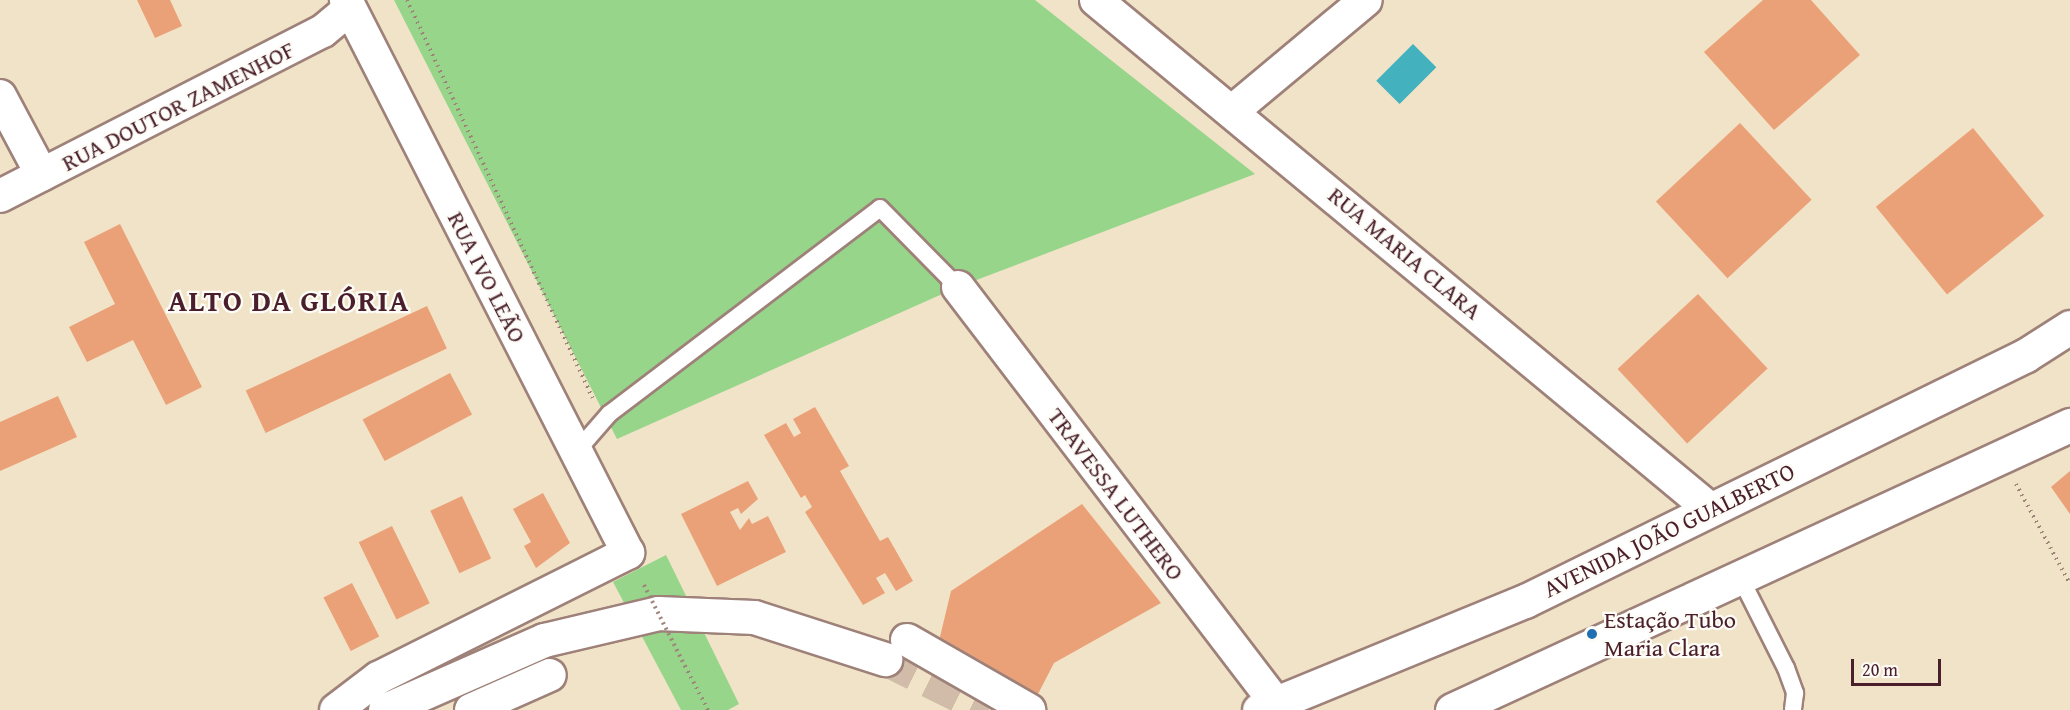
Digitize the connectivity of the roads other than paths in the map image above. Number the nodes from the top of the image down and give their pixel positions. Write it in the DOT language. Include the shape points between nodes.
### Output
graph roads {
  1 [pos="1096,0"];
  2 [pos="1366,0"];
  3 [pos="348,4"];
  4 [pos="0,96"];
  5 [pos="1235,110"];
  6 [pos="42,175"];
  7 [pos="0,196"];
  8 [pos="957,287"];
  9 [pos="2070,327"];
  10 [pos="2070,425"];
  11 [pos="576,452"];
  12 [pos="1710,509"];
  13 [pos="1740,577"];
  14 [pos="896,649"];
  15 [pos="550,675"];
  16 [pos="1267,706"];
  17 [pos="336,710"];
  18 [pos="385,710"];
  19 [pos="471,710"];
  20 [pos="1029,710"];
  21 [pos="1452,710"];
  22 [pos="1793,710"];
  1 -- 5 [label="street, RUA MARIA CLARA"];
  2 -- 5 [label="street"];
  3 -- 6 [label="street, RUA DOUTOR ZAMENHOF" via="323,31"];
  3 -- 11 [label="street, RUA IVO LEÃO"];
  4 -- 6 [label="street"];
  5 -- 12 [label="street, RUA MARIA CLARA"];
  6 -- 7 [label="street, RUA DOUTOR ZAMENHOF"];
  8 -- 11 [label="lane" via="880,208 604,420"];
  8 -- 16 [label="street, TRAVESSA LUTHERO"];
  9 -- 12 [label="street, AVENIDA JOÃO GUALBERTO" via="2026,355"];
  10 -- 13 [label="street"];
  11 -- 17 [label="street, RUA IVO LEÃO" via="628,553 378,678"];
  12 -- 16 [label="street, AVENIDA JOÃO GUALBERTO" via="1525,601"];
  13 -- 21 [label="street"];
  13 -- 22 [label="lane" via="1789,676"];
  14 -- 18 [label="street" via="651,599 544,640"];
  14 -- 20 [label="street"];
  15 -- 19 [label="street"];
}
